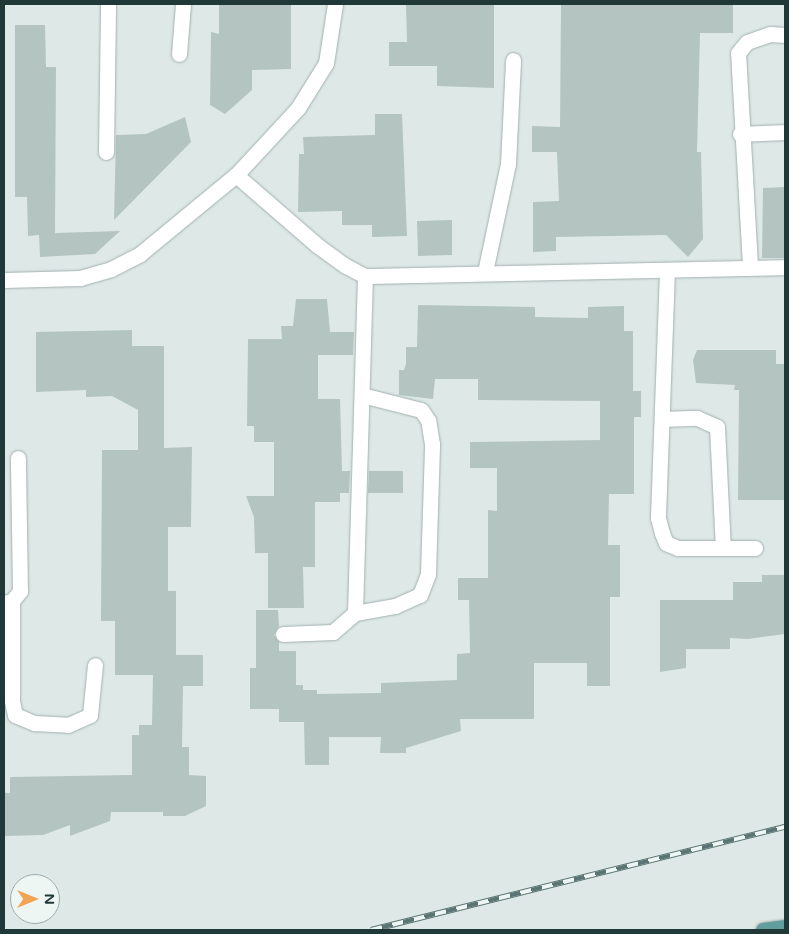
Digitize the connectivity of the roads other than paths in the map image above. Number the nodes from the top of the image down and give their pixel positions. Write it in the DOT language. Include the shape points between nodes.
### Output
graph roads {
  1 [pos="108,4"];
  2 [pos="183,4"];
  3 [pos="335,4"];
  4 [pos="785,35"];
  5 [pos="179,54"];
  6 [pos="513,60"];
  7 [pos="785,132"];
  8 [pos="740,134"];
  9 [pos="106,152"];
  10 [pos="236,175"];
  11 [pos="750,266"];
  12 [pos="785,267"];
  13 [pos="667,271"];
  14 [pos="485,272"];
  15 [pos="365,276"];
  16 [pos="4,280"];
  17 [pos="362,395"];
  18 [pos="662,418"];
  19 [pos="18,458"];
  20 [pos="723,548"];
  21 [pos="755,548"];
  22 [pos="8,602"];
  23 [pos="355,613"];
  24 [pos="283,634"];
  25 [pos="95,665"];
  26 [pos="785,926"];
  27 [pos="763,930"];
  1 -- 9 [label="street"];
  2 -- 5 [label="street"];
  3 -- 10 [label="street" via="326,63 298,108"];
  4 -- 8 [label="street" via="770,34 747,42 738,53"];
  6 -- 14 [label="street" via="508,164"];
  7 -- 8 [label="street"];
  8 -- 11 [label="street"];
  10 -- 15 [label="street" via="318,246"];
  10 -- 16 [label="street" via="140,254 111,269 80,278"];
  11 -- 12 [label="street"];
  11 -- 13 [label="street"];
  13 -- 14 [label="street"];
  13 -- 18 [label="street"];
  14 -- 15 [label="street"];
  15 -- 17 [label="street"];
  17 -- 23 [label="street"];
  17 -- 23 [label="street" via="421,410 428,420 432,444 428,574 420,595 395,606"];
  18 -- 20 [label="street" via="697,418 717,426"];
  18 -- 20 [label="street" via="658,518 666,543 678,548"];
  19 -- 22 [label="street" via="20,592"];
  20 -- 21 [label="street"];
  22 -- 25 [label="street" via="15,715 34,723 68,725 90,715"];
  23 -- 24 [label="street" via="333,632"];
  26 -- 27 [label="main road"];
}
